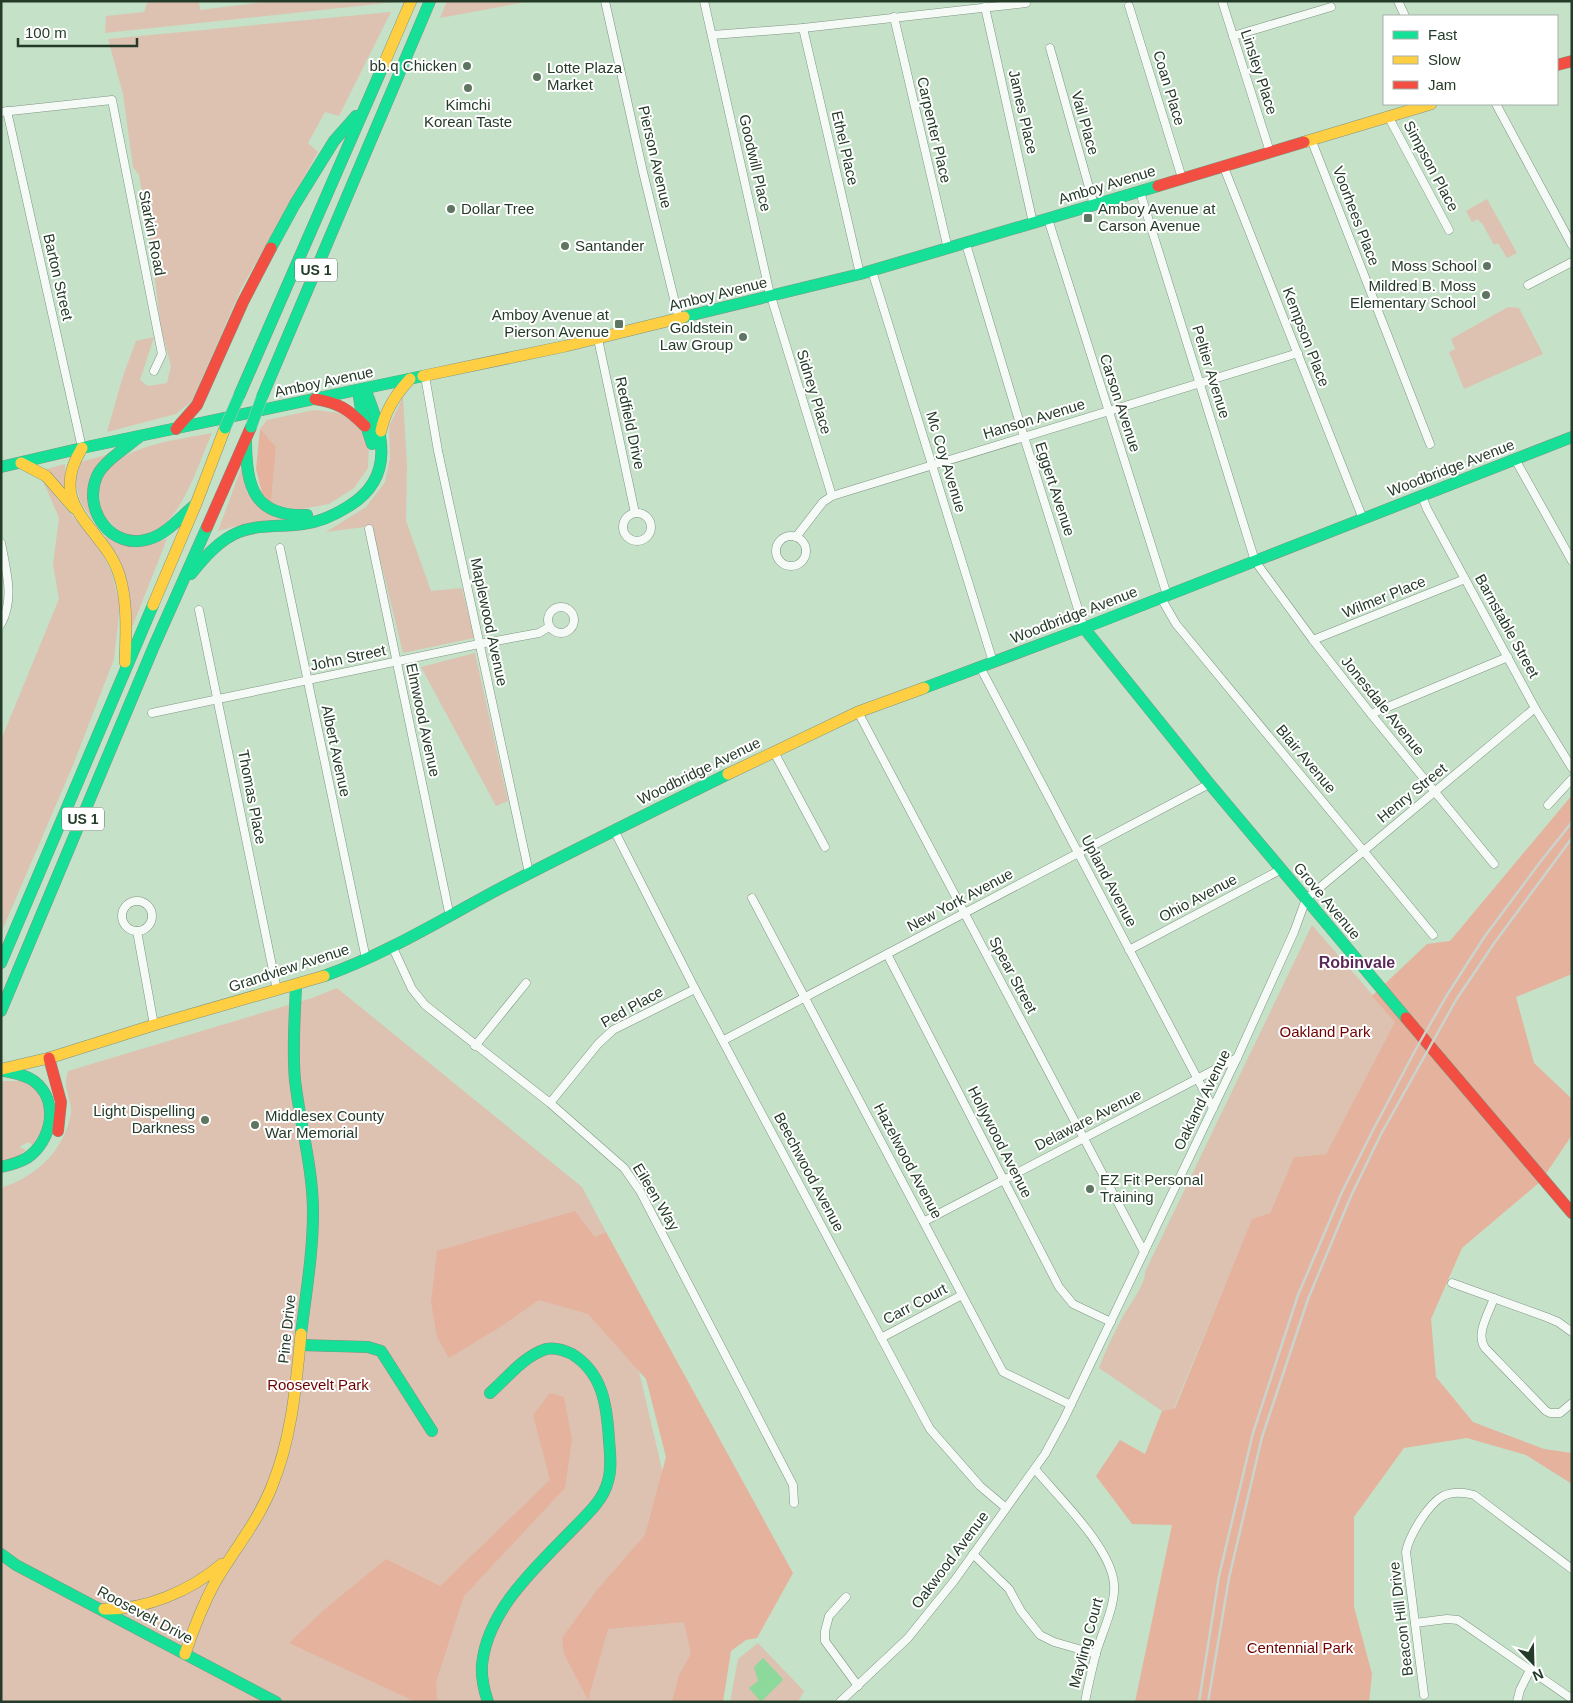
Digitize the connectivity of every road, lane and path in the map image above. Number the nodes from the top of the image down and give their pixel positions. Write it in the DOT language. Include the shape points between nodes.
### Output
graph roads {
  1 [pos="411,1"];
  2 [pos="430,1"];
  3 [pos="605,1"];
  4 [pos="704,1"];
  5 [pos="1222,1"];
  6 [pos="1398,1"];
  7 [pos="1026,3"];
  8 [pos="1129,6"];
  9 [pos="985,7"];
  10 [pos="1332,7"];
  11 [pos="1405,15"];
  12 [pos="894,17"];
  13 [pos="803,28"];
  14 [pos="712,35"];
  15 [pos="1233,36"];
  16 [pos="1050,48"];
  17 [pos="1572,61"];
  18 [pos="1558,66"];
  19 [pos="366,103"];
  20 [pos="1427,105"];
  21 [pos="1497,105"];
  22 [pos="4,112"];
  23 [pos="1388,116"];
  24 [pos="1311,139"];
  25 [pos="1270,152"];
  26 [pos="1224,166"];
  27 [pos="1182,178"];
  28 [pos="1140,192"];
  29 [pos="1094,204"];
  30 [pos="1048,219"];
  31 [pos="1033,223"];
  32 [pos="1449,230"];
  33 [pos="966,244"];
  34 [pos="1572,245"];
  35 [pos="948,249"];
  36 [pos="1572,262"];
  37 [pos="872,271"];
  38 [pos="860,274"];
  39 [pos="1528,285"];
  40 [pos="771,296"];
  41 [pos="679,319"];
  42 [pos="598,339"];
  43 [pos="1298,354"];
  44 [pos="154,371"];
  45 [pos="425,376"];
  46 [pos="410,379"];
  47 [pos="1200,384"];
  48 [pos="361,390"];
  49 [pos="315,399"];
  50 [pos="1108,411"];
  51 [pos="368,428"];
  52 [pos="176,429"];
  53 [pos="248,432"];
  54 [pos="138,437"];
  55 [pos="1024,437"];
  56 [pos="1572,437"];
  57 [pos="380,440"];
  58 [pos="1430,444"];
  59 [pos="82,448"];
  60 [pos="1515,459"];
  61 [pos="21,463"];
  62 [pos="932,465"];
  63 [pos="1,467"];
  64 [pos="832,496"];
  65 [pos="1422,496"];
  66 [pos="196,504"];
  67 [pos="75,508"];
  68 [pos="635,513"];
  69 [pos="1362,519"];
  70 [pos="369,530"];
  71 [pos="796,537"];
  72 [pos="1,543"];
  73 [pos="280,548"];
  74 [pos="1255,561"];
  75 [pos="1572,561"];
  76 [pos="1465,579"];
  77 [pos="180,586"];
  78 [pos="1164,597"];
  79 [pos="199,610"];
  80 [pos="1,624"];
  81 [pos="549,627"];
  82 [pos="1084,628"];
  83 [pos="1313,640"];
  84 [pos="479,644"];
  85 [pos="1508,657"];
  86 [pos="396,661"];
  87 [pos="993,662"];
  88 [pos="980,667"];
  89 [pos="125,668"];
  90 [pos="307,680"];
  91 [pos="218,699"];
  92 [pos="1535,708"];
  93 [pos="858,712"];
  94 [pos="152,713"];
  95 [pos="1371,714"];
  96 [pos="774,752"];
  97 [pos="1572,768"];
  98 [pos="1572,779"];
  99 [pos="1209,784"];
  100 [pos="1434,792"];
  101 [pos="1548,805"];
  102 [pos="614,830"];
  103 [pos="594,838"];
  104 [pos="825,847"];
  105 [pos="1363,850"];
  106 [pos="1078,853"];
  107 [pos="1494,864"];
  108 [pos="1280,870"];
  109 [pos="528,873"];
  110 [pos="752,898"];
  111 [pos="1306,899"];
  112 [pos="965,913"];
  113 [pos="450,917"];
  114 [pos="137,931"];
  115 [pos="1433,935"];
  116 [pos="392,946"];
  117 [pos="1130,950"];
  118 [pos="886,954"];
  119 [pos="366,958"];
  120 [pos="1,962"];
  121 [pos="526,984"];
  122 [pos="296,985"];
  123 [pos="696,989"];
  124 [pos="277,990"];
  125 [pos="806,998"];
  126 [pos="1,1011"];
  127 [pos="154,1025"];
  128 [pos="724,1040"];
  129 [pos="475,1046"];
  130 [pos="49,1058"];
  131 [pos="1237,1058"];
  132 [pos="1,1070"];
  133 [pos="1198,1079"];
  134 [pos="550,1102"];
  135 [pos="1213,1108"];
  136 [pos="1084,1138"];
  137 [pos="1,1167"];
  138 [pos="1,1177"];
  139 [pos="1004,1179"];
  140 [pos="1572,1213"];
  141 [pos="925,1222"];
  142 [pos="1144,1252"];
  143 [pos="1452,1284"];
  144 [pos="962,1295"];
  145 [pos="1494,1298"];
  146 [pos="1110,1322"];
  147 [pos="1572,1332"];
  148 [pos="881,1338"];
  149 [pos="300,1345"];
  150 [pos="490,1393"];
  151 [pos="1572,1403"];
  152 [pos="1071,1405"];
  153 [pos="1064,1419"];
  154 [pos="432,1431"];
  155 [pos="1035,1469"];
  156 [pos="794,1502"];
  157 [pos="1006,1508"];
  158 [pos="1,1554"];
  159 [pos="232,1554"];
  160 [pos="973,1554"];
  161 [pos="1572,1569"];
  162 [pos="846,1596"];
  163 [pos="100,1608"];
  164 [pos="1415,1623"];
  165 [pos="185,1654"];
  166 [pos="1096,1654"];
  167 [pos="1530,1670"];
  168 [pos="858,1686"];
  169 [pos="1424,1695"];
  170 [pos="1572,1699"];
  171 [pos="276,1702"];
  172 [pos="488,1702"];
  173 [pos="840,1702"];
  174 [pos="1085,1702"];
  175 [pos="1518,1702"];
  1 -- 19 [label="main road, US 1"];
  2 -- 53 [label="main road, US 1, bridge"];
  3 -- 41 [label="street, Pierson Avenue"];
  4 -- 14 [label="street, Goodwill Place"];
  5 -- 15 [label="street, Linsley Place"];
  6 -- 11 [label="street"];
  7 -- 9 [label="street"];
  8 -- 27 [label="street, Coan Place"];
  9 -- 12 [label="street"];
  9 -- 31 [label="street, James Place"];
  10 -- 15 [label="street"];
  12 -- 13 [label="street"];
  12 -- 35 [label="street, Carpenter Place"];
  13 -- 14 [label="street"];
  13 -- 38 [label="street, Ethel Place"];
  14 -- 40 [label="street, Goodwill Place"];
  15 -- 25 [label="street, Linsley Place"];
  16 -- 29 [label="street, Vail Place"];
  17 -- 18 [label="main road"];
  19 -- 52 [label="main road" via="334,141 294,204 250,287 198,406"];
  19 -- 66 [label="main road, US 1, bridge" via="225,428"];
  20 -- 23 [label="main road, Amboy Avenue"];
  21 -- 34 [label="street"];
  22 -- 44 [label="street, Starkin Road" via="112,100 162,354"];
  22 -- 59 [label="street, Barton Street"];
  23 -- 24 [label="main road, Amboy Avenue"];
  23 -- 32 [label="street, Simpson Place"];
  24 -- 25 [label="main road, Amboy Avenue"];
  24 -- 58 [label="street, Voorhees Place"];
  25 -- 26 [label="main road, Amboy Avenue"];
  26 -- 27 [label="main road, Amboy Avenue"];
  26 -- 43 [label="street, Kempson Place"];
  27 -- 28 [label="main road, Amboy Avenue"];
  28 -- 29 [label="main road, Amboy Avenue"];
  28 -- 47 [label="street, Peltier Avenue"];
  29 -- 30 [label="main road, Amboy Avenue"];
  30 -- 31 [label="main road, Amboy Avenue"];
  30 -- 50 [label="street, Carson Avenue"];
  31 -- 33 [label="main road, Amboy Avenue"];
  33 -- 35 [label="main road, Amboy Avenue"];
  33 -- 55 [label="street, Eggert Avenue"];
  35 -- 37 [label="main road, Amboy Avenue"];
  36 -- 39 [label="street"];
  37 -- 38 [label="main road, Amboy Avenue"];
  37 -- 62 [label="street, Mc Coy Avenue"];
  38 -- 40 [label="main road, Amboy Avenue"];
  40 -- 41 [label="main road, Amboy Avenue"];
  40 -- 64 [label="street, Sidney Place"];
  41 -- 42 [label="main road, Amboy Avenue"];
  42 -- 45 [label="main road, Amboy Avenue"];
  42 -- 68 [label="street, Redfield Drive"];
  43 -- 47 [label="street, Hanson Avenue"];
  43 -- 69 [label="street, Kempson Place"];
  45 -- 46 [label="main road, Amboy Avenue"];
  45 -- 84 [label="street, Maplewood Avenue"];
  46 -- 48 [label="main road, Amboy Avenue"];
  46 -- 57 [label="main road" via="382,420"];
  47 -- 50 [label="street, Hanson Avenue"];
  47 -- 74 [label="street, Peltier Avenue"];
  48 -- 49 [label="main road, Amboy Avenue"];
  48 -- 51 [label="main road" via="361,410"];
  48 -- 57 [label="main road" via="376,420"];
  49 -- 51 [label="main road" via="336,402 350,410"];
  49 -- 52 [label="main road, Amboy Avenue"];
  50 -- 55 [label="street, Hanson Avenue"];
  50 -- 78 [label="street, Carson Avenue"];
  51 -- 53 [label="main road" via="373,465 353,496 312,515 290,516 272,511 260,501 250,485"];
  52 -- 54 [label="main road, Amboy Avenue"];
  53 -- 77 [label="main road, US 1"];
  54 -- 59 [label="main road, Amboy Avenue"];
  54 -- 66 [label="main road" via="107,462 96,477 92,497 96,515 104,528 119,540 150,539"];
  55 -- 62 [label="street, Hanson Avenue"];
  55 -- 82 [label="street, Eggert Avenue"];
  56 -- 60 [label="main road, Woodbridge Avenue"];
  57 -- 77 [label="main road" via="382,466 375,483 351,506 313,522 241,531 208,553"];
  59 -- 61 [label="main road, Amboy Avenue"];
  59 -- 67 [label="main road" via="71,470"];
  60 -- 65 [label="main road, Woodbridge Avenue"];
  60 -- 75 [label="street"];
  61 -- 63 [label="main road, Amboy Avenue"];
  61 -- 67 [label="main road" via="46,476"];
  62 -- 64 [label="street, Hanson Avenue"];
  62 -- 87 [label="street, Mc Coy Avenue"];
  64 -- 71 [label="street, Hanson Avenue" via="823,502"];
  65 -- 69 [label="main road, Woodbridge Avenue"];
  65 -- 76 [label="street, Barnstable Street"];
  66 -- 89 [label="main road, US 1"];
  67 -- 89 [label="main road" via="110,554 118,571 125,597"];
  69 -- 74 [label="main road, Woodbridge Avenue"];
  70 -- 86 [label="street, Elmwood Avenue"];
  72 -- 80 [label="street" via="9,596 8,609"];
  73 -- 90 [label="street, Albert Avenue"];
  74 -- 78 [label="main road, Woodbridge Avenue"];
  74 -- 83 [label="street, Jonesdale Avenue"];
  76 -- 83 [label="street, Wilmer Place"];
  76 -- 85 [label="street, Barnstable Street"];
  77 -- 126 [label="main road, US 1"];
  78 -- 82 [label="main road, Woodbridge Avenue"];
  78 -- 105 [label="street, Blair Avenue" via="1176,624"];
  79 -- 91 [label="street, Thomas Place"];
  81 -- 84 [label="street, John Street" via="539,633"];
  82 -- 87 [label="main road, Woodbridge Avenue"];
  82 -- 99 [label="main road, Grove Avenue"];
  83 -- 95 [label="street, Jonesdale Avenue"];
  84 -- 86 [label="street, John Street"];
  84 -- 109 [label="street, Maplewood Avenue"];
  85 -- 92 [label="street, Barnstable Street"];
  85 -- 95 [label="street"];
  86 -- 90 [label="street, John Street"];
  86 -- 113 [label="street, Elmwood Avenue"];
  87 -- 88 [label="main road, Woodbridge Avenue"];
  88 -- 93 [label="main road, Woodbridge Avenue"];
  88 -- 106 [label="street, Upland Avenue"];
  89 -- 120 [label="main road, US 1"];
  90 -- 91 [label="street, John Street"];
  90 -- 119 [label="street, Albert Avenue"];
  91 -- 94 [label="street, John Street"];
  91 -- 124 [label="street, Thomas Place"];
  92 -- 97 [label="street, Barnstable Street"];
  92 -- 100 [label="street, Henry Street"];
  93 -- 96 [label="main road, Woodbridge Avenue"];
  93 -- 112 [label="street, Spear Street"];
  95 -- 100 [label="street, Jonesdale Avenue"];
  96 -- 102 [label="main road, Woodbridge Avenue"];
  96 -- 104 [label="street"];
  98 -- 101 [label="street"];
  99 -- 106 [label="street, New York Avenue"];
  99 -- 108 [label="main road, Grove Avenue"];
  100 -- 105 [label="street, Henry Street"];
  100 -- 107 [label="street, Jonesdale Avenue"];
  102 -- 103 [label="main road, Woodbridge Avenue"];
  102 -- 123 [label="street, Beechwood Avenue"];
  103 -- 109 [label="main road, Grandview Avenue"];
  105 -- 111 [label="street, Henry Street"];
  105 -- 115 [label="street, Blair Avenue"];
  106 -- 112 [label="street, New York Avenue"];
  106 -- 117 [label="street, Upland Avenue"];
  108 -- 111 [label="main road, Grove Avenue"];
  108 -- 117 [label="street, Ohio Avenue"];
  109 -- 113 [label="main road, Grandview Avenue"];
  110 -- 125 [label="street, Hazelwood Avenue"];
  111 -- 131 [label="street, Oakland Avenue"];
  111 -- 140 [label="main road, Grove Avenue"];
  112 -- 118 [label="street, New York Avenue"];
  112 -- 136 [label="street, Spear Street"];
  113 -- 116 [label="main road, Grandview Avenue"];
  114 -- 127 [label="street"];
  116 -- 119 [label="main road, Grandview Avenue"];
  116 -- 129 [label="street, Eileen Way" via="412,989 425,1005"];
  117 -- 133 [label="street, Upland Avenue"];
  118 -- 125 [label="street, New York Avenue"];
  118 -- 139 [label="street, Hollywood Avenue"];
  119 -- 122 [label="main road, Grandview Avenue"];
  121 -- 129 [label="street"];
  122 -- 124 [label="main road, Grandview Avenue"];
  122 -- 149 [label="main road, Pine Drive" via="294,1061 313,1212"];
  123 -- 128 [label="street, Beechwood Avenue"];
  123 -- 134 [label="street, Ped Place" via="614,1030 598,1044"];
  124 -- 127 [label="main road, Grandview Avenue"];
  125 -- 128 [label="street, New York Avenue"];
  125 -- 141 [label="street, Hazelwood Avenue"];
  127 -- 130 [label="main road, Grandview Avenue"];
  128 -- 148 [label="street, Beechwood Avenue"];
  129 -- 134 [label="street, Eileen Way"];
  130 -- 132 [label="main road, Grandview Avenue"];
  130 -- 138 [label="main road" via="62,1102 57,1135 47,1151 31,1165"];
  131 -- 133 [label="street, Delaware Avenue"];
  131 -- 135 [label="street, Oakland Avenue"];
  132 -- 137 [label="main road" via="28,1076 36,1082 50,1100 52,1112 52,1122 40,1145 17,1163"];
  133 -- 135 [label="street, Upland Avenue"];
  133 -- 136 [label="street, Delaware Avenue"];
  134 -- 156 [label="street, Eileen Way" via="624,1168 640,1191 793,1485"];
  135 -- 142 [label="street, Oakland Avenue"];
  136 -- 139 [label="street, Delaware Avenue"];
  136 -- 142 [label="street, Spear Street"];
  139 -- 141 [label="street, Delaware Avenue"];
  139 -- 146 [label="street, Hollywood Avenue" via="1066,1296 1073,1304"];
  141 -- 144 [label="street, Hazelwood Avenue"];
  142 -- 146 [label="street, Oakland Avenue"];
  143 -- 145 [label="street"];
  144 -- 148 [label="street, Carr Court"];
  144 -- 152 [label="street, Hazelwood Avenue" via="1003,1372"];
  145 -- 147 [label="street" via="1558,1322"];
  145 -- 151 [label="street" via="1481,1332 1482,1344 1550,1413 1560,1413"];
  146 -- 152 [label="street, Oakland Avenue"];
  148 -- 157 [label="street, Beechwood Avenue" via="930,1429 980,1486"];
  149 -- 154 [label="main road" via="368,1347 381,1351"];
  149 -- 159 [label="main road, Pine Drive" via="292,1416 284,1452 264,1504"];
  150 -- 172 [label="main road" via="539,1352 556,1348 572,1354 591,1369 603,1391 610,1466 606,1487 595,1506 526,1579 490,1634 482,1664"];
  152 -- 153 [label="street, Oakland Avenue"];
  153 -- 155 [label="street, Oakwood Avenue"];
  155 -- 157 [label="street, Oakwood Avenue"];
  155 -- 166 [label="street, Mayling Court" via="1089,1532 1112,1573 1113,1599"];
  157 -- 160 [label="street, Oakwood Avenue"];
  158 -- 163 [label="main road, Roosevelt Drive"];
  159 -- 163 [label="main road" via="208,1576 172,1594 121,1610"];
  159 -- 165 [label="main road, Pine Drive" via="205,1602"];
  160 -- 166 [label="street" via="1009,1589 1040,1635"];
  160 -- 168 [label="street, Oakwood Avenue" via="908,1638"];
  161 -- 164 [label="street, Beacon Hill Drive" via="1474,1494 1452,1493 1433,1505 1410,1539 1406,1552"];
  162 -- 168 [label="street" via="830,1616 825,1642"];
  163 -- 165 [label="main road, Roosevelt Drive"];
  164 -- 167 [label="street" via="1458,1620"];
  164 -- 169 [label="street, Beacon Hill Drive"];
  165 -- 171 [label="main road, Roosevelt Drive"];
  166 -- 174 [label="street, Mayling Court"];
  167 -- 170 [label="street"];
  167 -- 175 [label="street"];
  168 -- 173 [label="street, Oakwood Avenue"];
}
